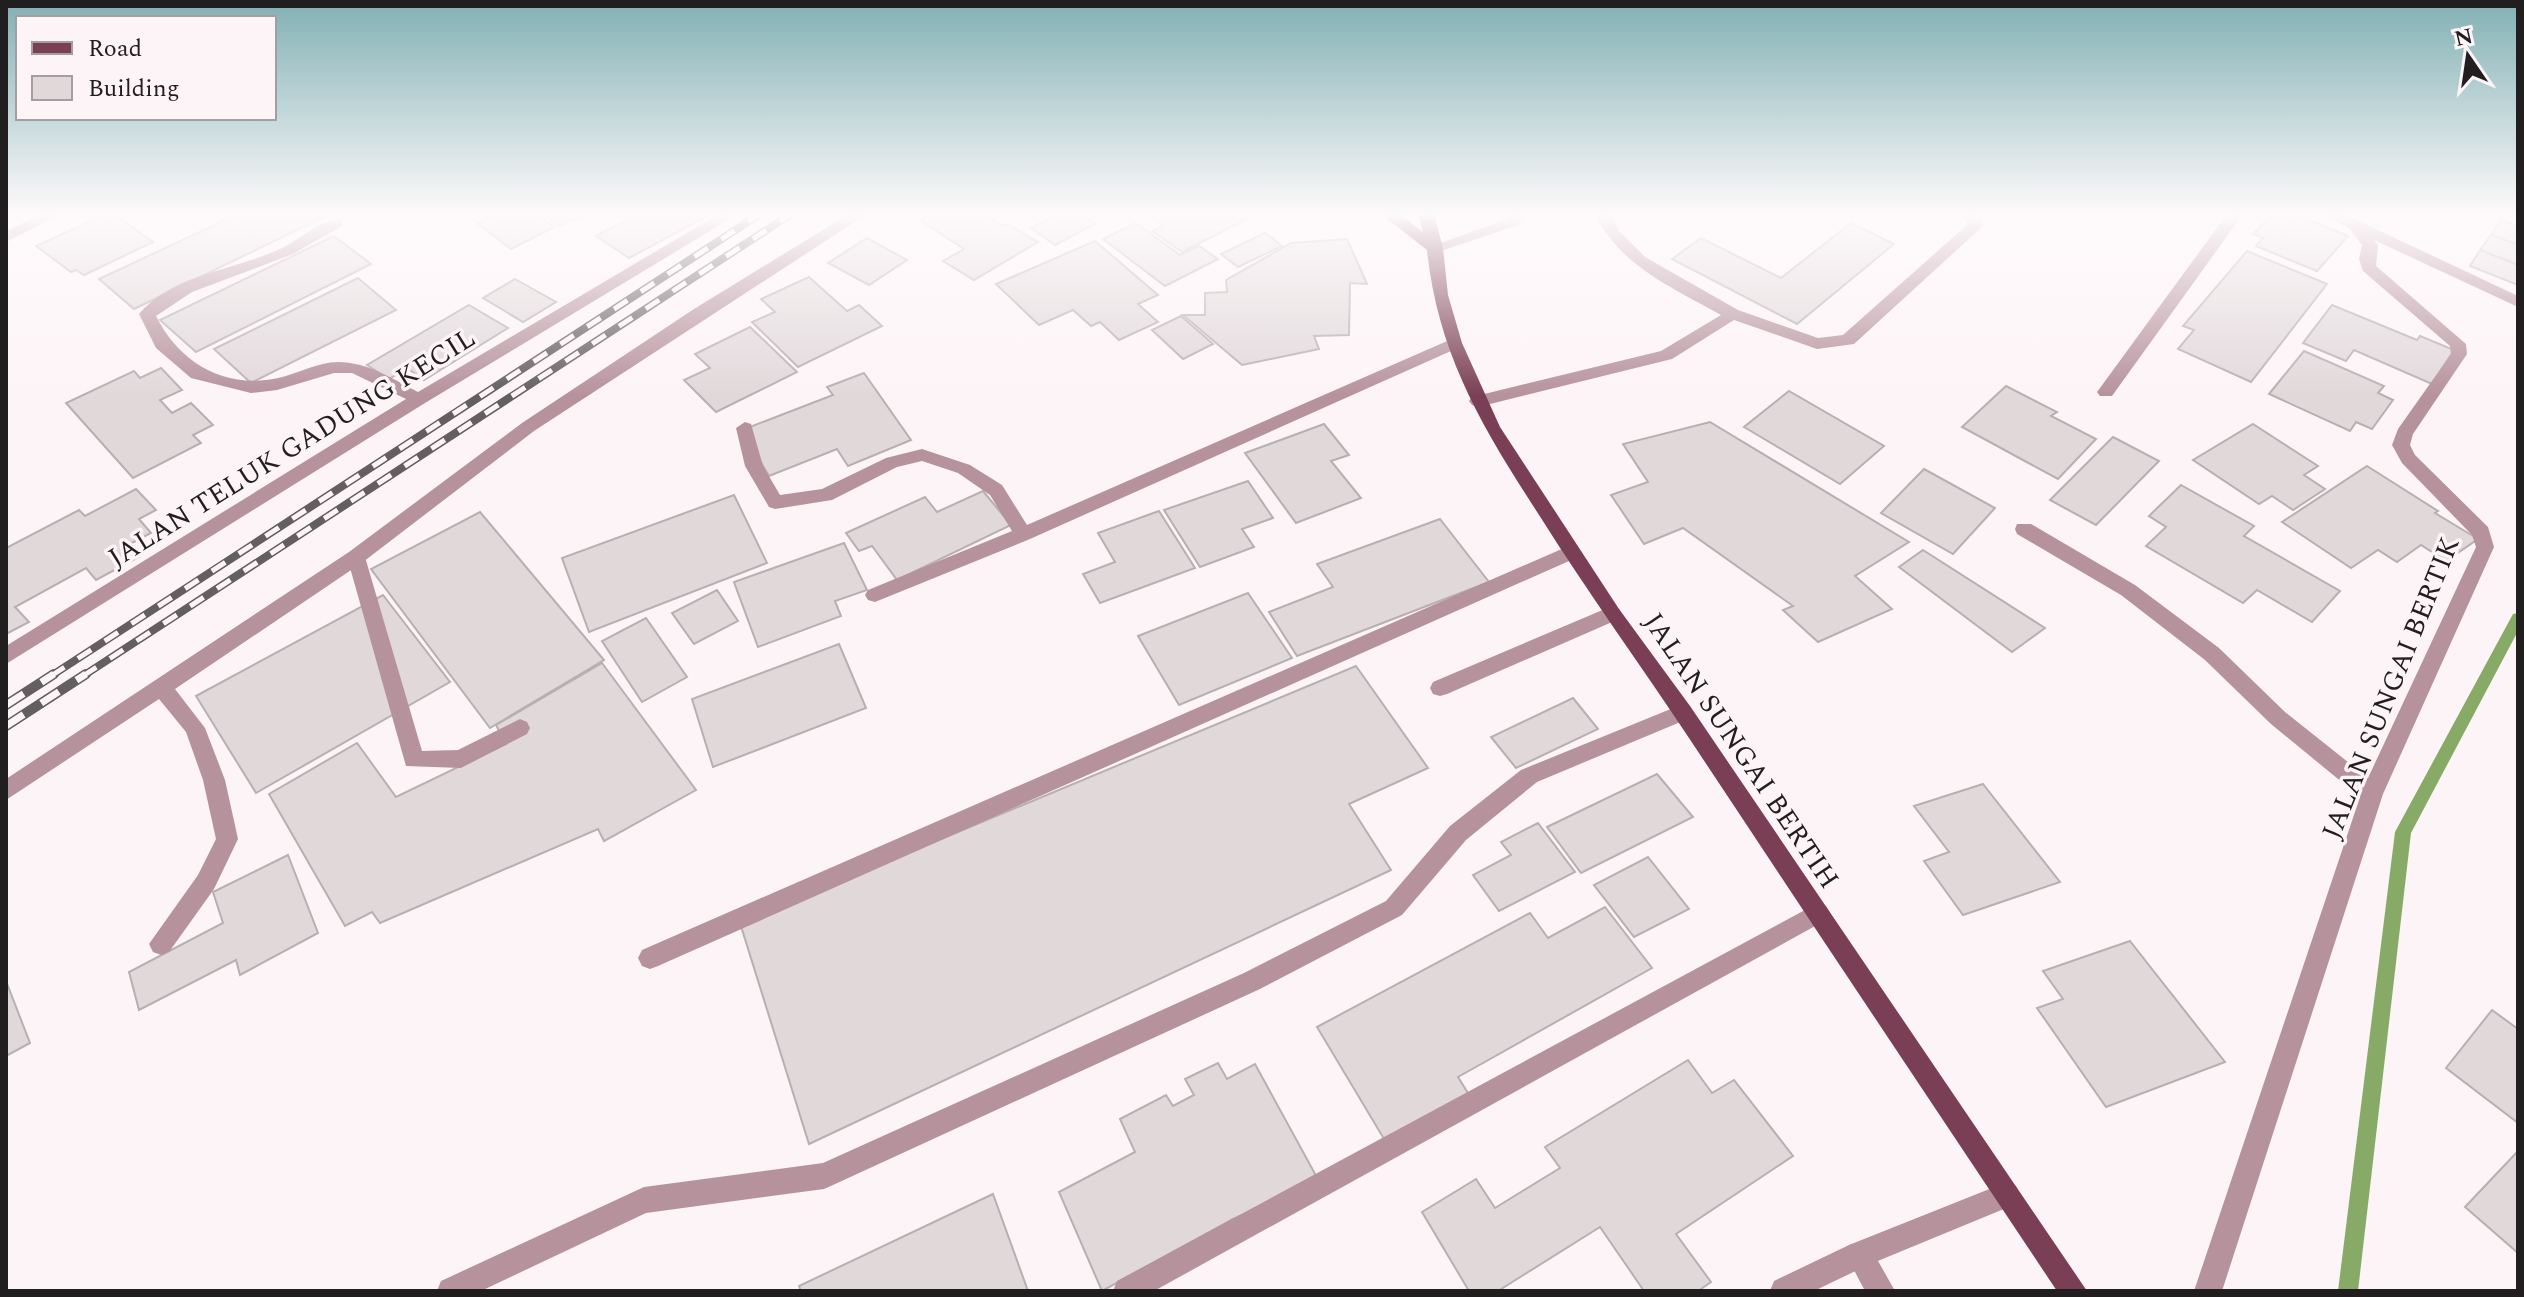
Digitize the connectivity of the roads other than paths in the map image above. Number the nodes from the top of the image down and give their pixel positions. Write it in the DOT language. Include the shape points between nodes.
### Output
graph roads {
  1 [pos="223,275"];
  2 [pos="628,275"];
  3 [pos="762,275"];
  4 [pos="1438,275"];
  5 [pos="1663,275"];
  6 [pos="1921,275"];
  7 [pos="2191,275"];
  8 [pos="2377,275"];
  9 [pos="2466,275"];
  10 [pos="2518,302"];
  11 [pos="1732,314"];
  12 [pos="1454,343"];
  13 [pos="2106,392"];
  14 [pos="419,399"];
  15 [pos="1478,401"];
  16 [pos="745,428"];
  17 [pos="2024,529"];
  18 [pos="1023,534"];
  19 [pos="1571,552"];
  20 [pos="356,557"];
  21 [pos="875,595"];
  22 [pos="1612,614"];
  23 [pos="6,656"];
  24 [pos="161,687"];
  25 [pos="1440,688"];
  26 [pos="1683,712"];
  27 [pos="520,728"];
  28 [pos="6,791"];
  29 [pos="2372,794"];
  30 [pos="1818,913"];
  31 [pos="161,944"];
  32 [pos="650,958"];
  33 [pos="2007,1195"];
  34 [pos="1859,1255"];
  35 [pos="451,1291"];
  36 [pos="1127,1291"];
  37 [pos="1784,1291"];
  38 [pos="1881,1291"];
  39 [pos="2073,1291"];
  40 [pos="2208,1291"];
  1 -- 14 [label="street" via="186,288 147,314 162,344 197,374 251,387 333,367 355,368"];
  2 -- 14 [label="street, JALAN TELUK GADUNG KECIL"];
  3 -- 20 [label="street" via="528,427"];
  4 -- 12 [label="main road, JALAN SUNGAI BERTIH"];
  5 -- 11 [label="street"];
  6 -- 11 [label="street" via="1848,340 1817,344"];
  7 -- 13 [label="street"];
  8 -- 29 [label="street, JALAN SUNGAI BERTIK" via="2458,344 2459,354 2401,445 2408,459 2481,532 2485,547"];
  9 -- 10 [label="street"];
  11 -- 15 [label="street" via="1666,355"];
  12 -- 15 [label="main road, JALAN SUNGAI BERTIH"];
  12 -- 18 [label="street"];
  14 -- 23 [label="street, JALAN TELUK GADUNG KECIL"];
  15 -- 19 [label="main road, JALAN SUNGAI BERTIH"];
  16 -- 18 [label="street" via="754,466 775,502 826,495 892,462 922,455 964,469 996,490"];
  17 -- 29 [label="street" via="2128,590 2212,654 2278,718"];
  18 -- 21 [label="street"];
  19 -- 22 [label="main road, JALAN SUNGAI BERTIH"];
  19 -- 32 [label="street"];
  20 -- 24 [label="street"];
  20 -- 27 [label="street" via="414,760 461,759"];
  22 -- 25 [label="street"];
  22 -- 26 [label="main road, JALAN SUNGAI BERTIH"];
  24 -- 28 [label="street"];
  24 -- 31 [label="street" via="195,728 227,839 206,882"];
  26 -- 30 [label="main road, JALAN SUNGAI BERTIH"];
  26 -- 35 [label="street" via="1529,776 1458,833 1394,908 1252,981 824,1176 644,1200"];
  29 -- 40 [label="street, JALAN SUNGAI BERTIK"];
  30 -- 33 [label="main road, JALAN SUNGAI BERTIH"];
  30 -- 36 [label="street"];
  33 -- 34 [label="street"];
  33 -- 39 [label="main road, JALAN SUNGAI BERTIH"];
  34 -- 37 [label="street"];
  34 -- 38 [label="street"];
}
